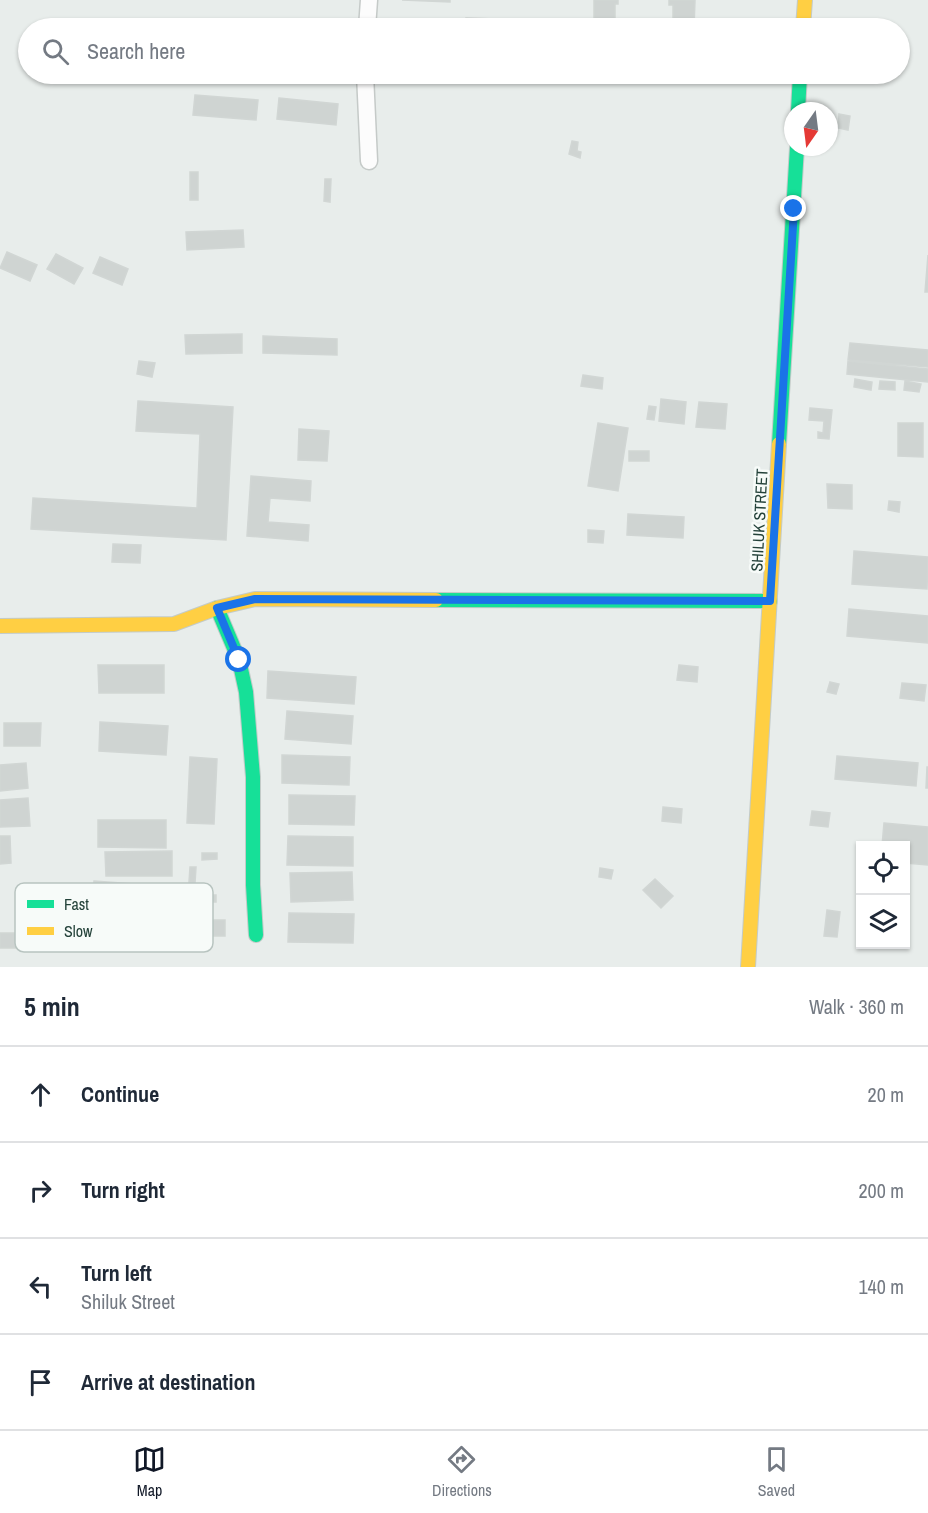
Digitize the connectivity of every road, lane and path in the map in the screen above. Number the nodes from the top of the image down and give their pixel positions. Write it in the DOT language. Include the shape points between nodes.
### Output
graph roads {
  1 [pos="369,0"];
  2 [pos="805,0"];
  3 [pos="368,18"];
  4 [pos="804,18"];
  5 [pos="365,84"];
  6 [pos="799,84"];
  7 [pos="798,102"];
  8 [pos="796,156"];
  9 [pos="369,160"];
  10 [pos="770,601"];
  11 [pos="217,608"];
  12 [pos="0,626"];
  13 [pos="256,934"];
  14 [pos="748,967"];
  1 -- 3 [label="street"];
  2 -- 4 [label="street"];
  5 -- 9 [label="street"];
  6 -- 7 [label="street"];
  8 -- 10 [label="street, SHILUK STREET"];
  10 -- 11 [label="street" via="255,599"];
  10 -- 14 [label="street, SHILUK STREET"];
  11 -- 12 [label="street" via="174,624"];
  11 -- 13 [label="street" via="239,660 246,692 253,777"];
}
